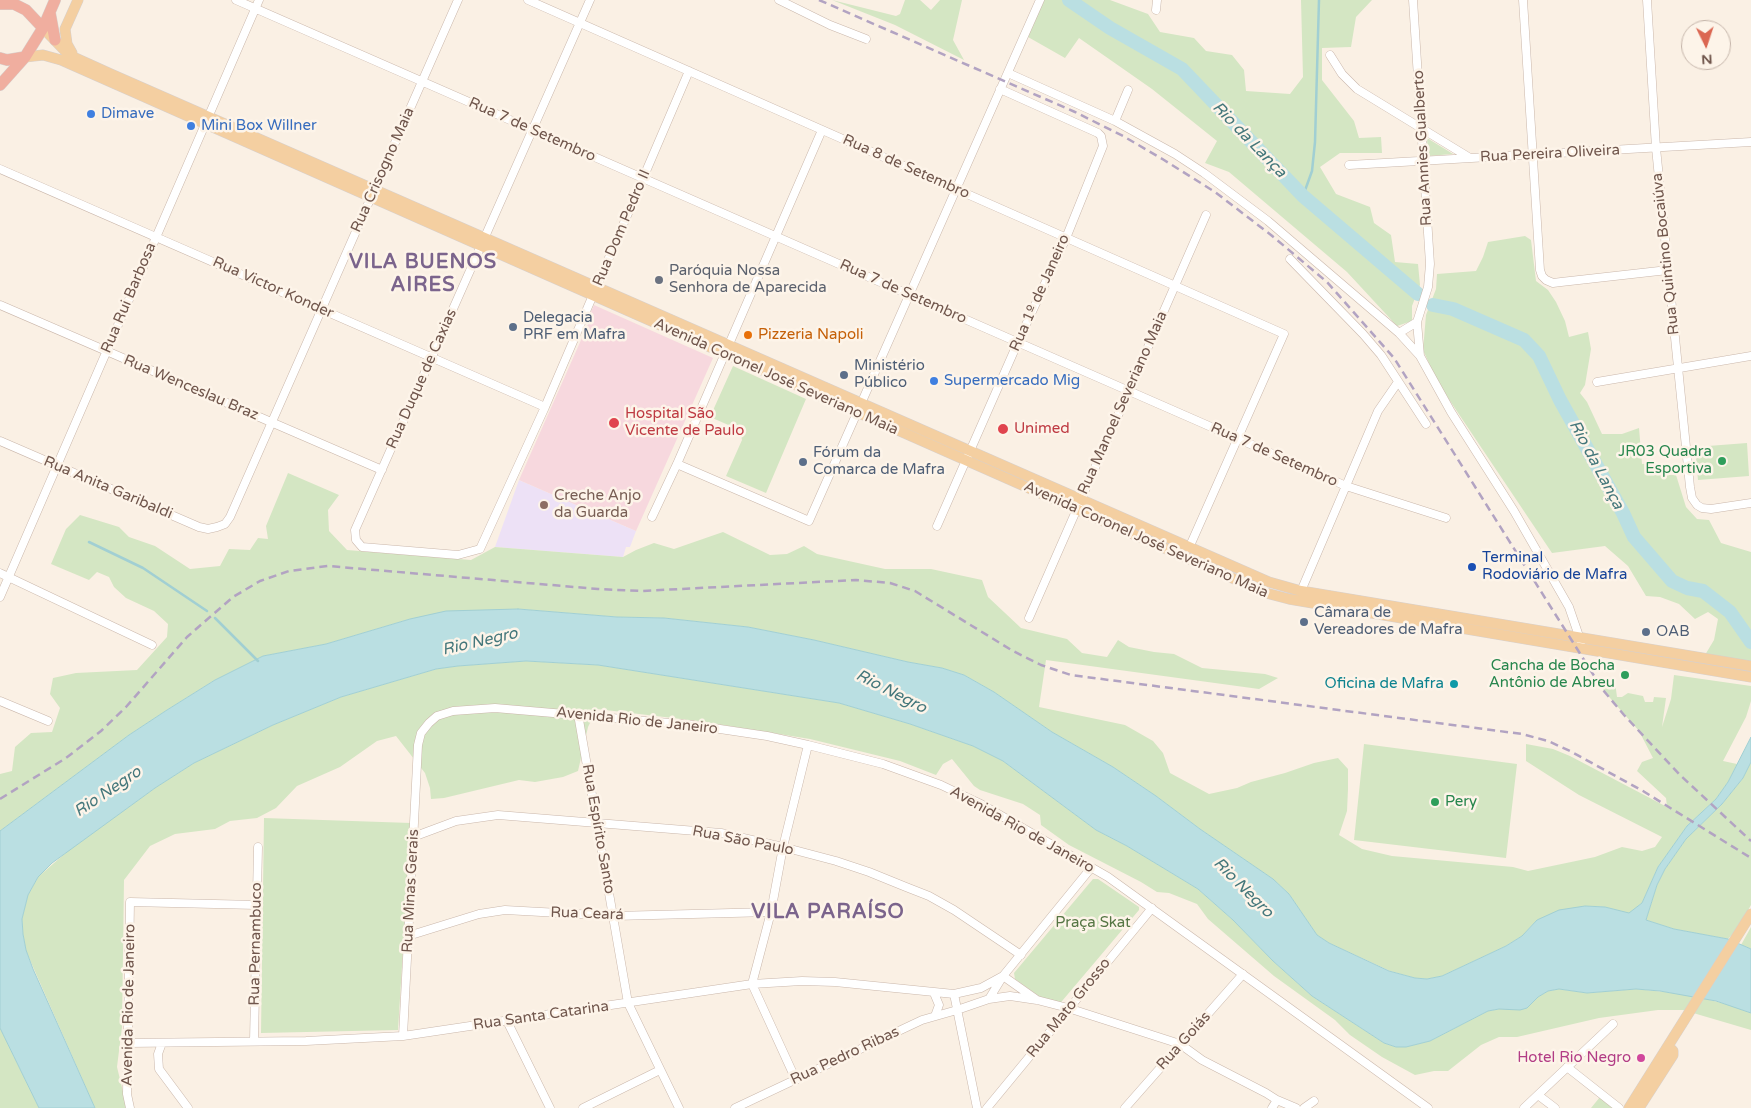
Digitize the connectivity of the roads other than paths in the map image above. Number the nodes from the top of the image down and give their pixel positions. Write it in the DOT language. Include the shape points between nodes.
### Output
graph roads {
  1 [pos="54,0"];
  2 [pos="78,0"];
  3 [pos="236,0"];
  4 [pos="259,0"];
  5 [pos="458,0"];
  6 [pos="528,0"];
  7 [pos="590,0"];
  8 [pos="779,0"];
  9 [pos="1040,0"];
  10 [pos="1157,0"];
  11 [pos="1413,0"];
  12 [pos="1523,0"];
  13 [pos="1647,0"];
  14 [pos="0,4"];
  15 [pos="256,8"];
  16 [pos="1156,10"];
  17 [pos="50,12"];
  18 [pos="580,23"];
  19 [pos="43,28"];
  20 [pos="866,39"];
  21 [pos="54,40"];
  22 [pos="1330,55"];
  23 [pos="25,57"];
  24 [pos="73,57"];
  25 [pos="0,58"];
  26 [pos="689,71"];
  27 [pos="1008,72"];
  28 [pos="422,82"];
  29 [pos="0,85"];
  30 [pos="1000,90"];
  31 [pos="1128,90"];
  32 [pos="207,120"];
  33 [pos="1115,121"];
  34 [pos="1422,128"];
  35 [pos="532,130"];
  36 [pos="822,130"];
  37 [pos="1751,142"];
  38 [pos="1656,148"];
  39 [pos="1533,155"];
  40 [pos="1470,158"];
  41 [pos="1424,161"];
  42 [pos="1349,165"];
  43 [pos="0,169"];
  44 [pos="643,178"];
  45 [pos="956,189"];
  46 [pos="373,194"];
  47 [pos="1206,215"];
  48 [pos="776,236"];
  49 [pos="156,237"];
  50 [pos="1066,238"];
  51 [pos="483,242"];
  52 [pos="1290,259"];
  53 [pos="1668,270"];
  54 [pos="1175,286"];
  55 [pos="595,292"];
  56 [pos="909,294"];
  57 [pos="0,305"];
  58 [pos="322,309"];
  59 [pos="1417,322"];
  60 [pos="1399,333"];
  61 [pos="1018,342"];
  62 [pos="727,350"];
  63 [pos="106,351"];
  64 [pos="1420,356"];
  65 [pos="1751,356"];
  66 [pos="432,357"];
  67 [pos="1678,368"];
  68 [pos="1398,382"];
  69 [pos="1597,382"];
  70 [pos="1129,391"];
  71 [pos="545,407"];
  72 [pos="858,408"];
  73 [pos="272,423"];
  74 [pos="1426,424"];
  75 [pos="1238,438"];
  76 [pos="0,441"];
  77 [pos="968,456"];
  78 [pos="677,464"];
  79 [pos="56,466"];
  80 [pos="382,470"];
  81 [pos="1346,486"];
  82 [pos="1751,504"];
  83 [pos="1079,505"];
  84 [pos="652,517"];
  85 [pos="1446,518"];
  86 [pos="937,526"];
  87 [pos="218,527"];
  88 [pos="356,540"];
  89 [pos="1189,548"];
  90 [pos="0,573"];
  91 [pos="8,577"];
  92 [pos="1301,591"];
  93 [pos="0,597"];
  94 [pos="1029,618"];
  95 [pos="1580,637"];
  96 [pos="152,646"];
  97 [pos="1582,648"];
  98 [pos="1751,666"];
  99 [pos="1751,677"];
  100 [pos="0,701"];
  101 [pos="578,714"];
  102 [pos="48,721"];
  103 [pos="418,745"];
  104 [pos="808,745"];
  105 [pos="596,822"];
  106 [pos="414,837"];
  107 [pos="784,847"];
  108 [pos="258,848"];
  109 [pos="1091,868"];
  110 [pos="257,905"];
  111 [pos="1152,908"];
  112 [pos="771,912"];
  113 [pos="1751,914"];
  114 [pos="614,916"];
  115 [pos="408,936"];
  116 [pos="1021,955"];
  117 [pos="1243,974"];
  118 [pos="1003,976"];
  119 [pos="752,984"];
  120 [pos="934,993"];
  121 [pos="954,994"];
  122 [pos="989,998"];
  123 [pos="1037,1000"];
  124 [pos="628,1003"];
  125 [pos="1068,1008"];
  126 [pos="957,1010"];
  127 [pos="936,1016"];
  128 [pos="507,1021"];
  129 [pos="1613,1024"];
  130 [pos="403,1036"];
  131 [pos="254,1041"];
  132 [pos="128,1043"];
  133 [pos="162,1043"];
  134 [pos="1180,1044"];
  135 [pos="1668,1046"];
  136 [pos="1566,1067"];
  137 [pos="660,1070"];
  138 [pos="796,1080"];
  139 [pos="1538,1095"];
  140 [pos="1277,1100"];
  141 [pos="1314,1101"];
  142 [pos="130,1108"];
  143 [pos="188,1108"];
  144 [pos="550,1108"];
  145 [pos="583,1108"];
  146 [pos="679,1108"];
  147 [pos="735,1108"];
  148 [pos="977,1108"];
  149 [pos="988,1108"];
  150 [pos="1124,1108"];
  151 [pos="1272,1108"];
  152 [pos="1296,1108"];
  153 [pos="1304,1108"];
  154 [pos="1428,1108"];
  155 [pos="1524,1108"];
  156 [pos="1555,1108"];
  157 [pos="1619,1108"];
  158 [pos="1629,1108"];
  159 [pos="1639,1108"];
  1 -- 17 [label="highway"];
  2 -- 24 [label="main road" via="65,29"];
  3 -- 15 [label="street, Rua 7 de Setembro"];
  4 -- 15 [label="street, Rua Rui Barbosa"];
  5 -- 28 [label="street, Rua Crisogno Maia"];
  6 -- 18 [label="street, Rua 8 de Setembro"];
  7 -- 18 [label="street, Rua Duque de Caxias"];
  8 -- 20 [label="street"];
  9 -- 27 [label="street"];
  10 -- 16 [label="street"];
  11 -- 34 [label="street, Rua Annies Gualberto"];
  12 -- 39 [label="street"];
  13 -- 38 [label="street, Rua Quintino Bocaiúva"];
  14 -- 19 [label="highway" via="14,4 26,10"];
  15 -- 28 [label="street, Rua 7 de Setembro"];
  15 -- 32 [label="street, Rua Rui Barbosa"];
  17 -- 19 [label="highway"];
  17 -- 21 [label="highway"];
  18 -- 26 [label="street, Rua 8 de Setembro"];
  18 -- 35 [label="street, Rua Duque de Caxias"];
  19 -- 21 [label="main road, Avenida Coronel José Severiano Maia"];
  19 -- 23 [label="highway"];
  21 -- 24 [label="main road, Avenida Coronel José Severiano Maia"];
  22 -- 34 [label="street" via="1357,89"];
  23 -- 25 [label="highway"];
  23 -- 29 [label="highway"];
  23 -- 32 [label="main road, Avenida Coronel José Severiano Maia" via="43,55 61,60"];
  24 -- 32 [label="main road, Avenida Coronel José Severiano Maia"];
  26 -- 36 [label="street, Rua 8 de Setembro"];
  26 -- 44 [label="street, Rua Dom Pedro II"];
  27 -- 30 [label="street"];
  27 -- 33 [label="street"];
  28 -- 35 [label="street, Rua 7 de Setembro"];
  28 -- 46 [label="street, Rua Crisogno Maia"];
  30 -- 45 [label="street"];
  30 -- 50 [label="street, Rua 1º de Janeiro" via="1101,136 1101,152"];
  31 -- 33 [label="street"];
  32 -- 46 [label="main road, Avenida Coronel José Severiano Maia"];
  32 -- 49 [label="street, Rua Rui Barbosa"];
  33 -- 60 [label="street" via="1175,154 1228,190"];
  34 -- 40 [label="street"];
  34 -- 41 [label="street, Rua Annies Gualberto"];
  35 -- 44 [label="street, Rua 7 de Setembro"];
  35 -- 51 [label="street, Rua Duque de Caxias"];
  36 -- 45 [label="street, Rua 8 de Setembro"];
  36 -- 48 [label="street"];
  37 -- 38 [label="street, Rua Pereira Oliveira"];
  38 -- 39 [label="street, Rua Pereira Oliveira"];
  38 -- 53 [label="street, Rua Quintino Bocaiúva"];
  39 -- 40 [label="street, Rua Pereira Oliveira"];
  39 -- 53 [label="street" via="1540,270 1546,280 1561,282"];
  40 -- 41 [label="street, Rua Pereira Oliveira"];
  41 -- 42 [label="street, Rua Pereira Oliveira"];
  41 -- 59 [label="street, Rua Annies Gualberto" via="1430,264 1426,295"];
  43 -- 49 [label="street, Rua Victor Konder"];
  44 -- 48 [label="street, Rua 7 de Setembro"];
  44 -- 55 [label="street, Rua Dom Pedro II"];
  45 -- 50 [label="street, Rua 8 de Setembro"];
  45 -- 56 [label="street"];
  46 -- 51 [label="main road, Avenida Coronel José Severiano Maia"];
  46 -- 58 [label="street, Rua Crisogno Maia"];
  47 -- 54 [label="street, Rua Manoel Severiano Maia"];
  48 -- 56 [label="street, Rua 7 de Setembro"];
  48 -- 62 [label="street"];
  49 -- 58 [label="street, Rua Victor Konder"];
  49 -- 63 [label="street, Rua Rui Barbosa"];
  50 -- 54 [label="street, Rua 8 de Setembro"];
  50 -- 61 [label="street, Rua 1º de Janeiro"];
  51 -- 55 [label="main road, Avenida Coronel José Severiano Maia"];
  51 -- 66 [label="street, Rua Duque de Caxias"];
  52 -- 68 [label="street" via="1363,334"];
  53 -- 67 [label="street, Rua Quintino Bocaiúva"];
  54 -- 70 [label="street, Rua Manoel Severiano Maia"];
  54 -- 75 [label="street, Rua 8 de Setembro" via="1284,334"];
  55 -- 62 [label="main road, Avenida Coronel José Severiano Maia"];
  55 -- 71 [label="street, Rua Dom Pedro II"];
  56 -- 61 [label="street, Rua 7 de Setembro"];
  56 -- 72 [label="street"];
  57 -- 63 [label="street, Rua Wenceslau Braz"];
  58 -- 66 [label="street, Rua Victor Konder"];
  58 -- 73 [label="street, Rua Crisogno Maia"];
  59 -- 60 [label="street"];
  59 -- 64 [label="street"];
  60 -- 64 [label="street"];
  61 -- 70 [label="street, Rua 7 de Setembro"];
  61 -- 77 [label="street, Rua 1º de Janeiro"];
  62 -- 72 [label="main road, Avenida Coronel José Severiano Maia"];
  62 -- 78 [label="street"];
  63 -- 73 [label="street, Rua Wenceslau Braz"];
  63 -- 79 [label="street, Rua Rui Barbosa"];
  64 -- 95 [label="street" via="1569,607"];
  65 -- 67 [label="street"];
  66 -- 71 [label="street, Rua Victor Konder"];
  66 -- 80 [label="street, Rua Duque de Caxias"];
  67 -- 69 [label="street"];
  67 -- 82 [label="street, Rua Quintino Bocaiúva" via="1692,498 1697,506 1711,509"];
  68 -- 74 [label="street"];
  68 -- 81 [label="street" via="1378,411"];
  70 -- 75 [label="street, Rua 7 de Setembro"];
  70 -- 83 [label="street, Rua Manoel Severiano Maia"];
  71 -- 88 [label="street, Rua Dom Pedro II" via="480,549 458,555 369,549"];
  72 -- 77 [label="main road, Avenida Coronel José Severiano Maia"];
  72 -- 78 [label="street" via="809,521"];
  73 -- 80 [label="street, Rua Wenceslau Braz"];
  73 -- 87 [label="street, Rua Crisogno Maia" via="230,517"];
  75 -- 81 [label="street, Rua 7 de Setembro"];
  75 -- 89 [label="street"];
  76 -- 79 [label="street, Rua Anita Garibaldi"];
  77 -- 83 [label="main road, Avenida Coronel José Severiano Maia"];
  77 -- 86 [label="street, Rua 1º de Janeiro"];
  78 -- 84 [label="street"];
  79 -- 87 [label="street, Rua Anita Garibaldi" via="200,527"];
  79 -- 91 [label="street, Rua Rui Barbosa"];
  80 -- 88 [label="street, Rua Duque de Caxias" via="355,530"];
  81 -- 85 [label="street, Rua 7 de Setembro"];
  81 -- 92 [label="street"];
  83 -- 89 [label="main road, Avenida Coronel José Severiano Maia"];
  83 -- 94 [label="street, Rua Manoel Severiano Maia"];
  83 -- 97 [label="main road, Avenida Coronel José Severiano Maia" via="1255,589 1278,596"];
  89 -- 92 [label="main road, Avenida Coronel José Severiano Maia" via="1269,582"];
  90 -- 91 [label="street"];
  91 -- 93 [label="street, Rua Rui Barbosa"];
  91 -- 96 [label="street"];
  92 -- 95 [label="main road, Avenida Coronel José Severiano Maia"];
  95 -- 97 [label="street"];
  95 -- 98 [label="main road, Avenida Coronel José Severiano Maia"];
  97 -- 99 [label="main road, Avenida Coronel José Severiano Maia"];
  100 -- 102 [label="street"];
  101 -- 103 [label="street, Avenida Rio de Janeiro" via="495,708 453,711 437,716 429,723"];
  101 -- 104 [label="street, Avenida Rio de Janeiro" via="708,726"];
  101 -- 105 [label="street, Rua Espírito Santo"];
  103 -- 106 [label="street, Rua Minas Gerais"];
  104 -- 107 [label="street"];
  104 -- 109 [label="street, Avenida Rio de Janeiro" via="883,764 941,785 979,803"];
  105 -- 106 [label="street, Rua São Paulo" via="486,816 456,821"];
  105 -- 107 [label="street, Rua São Paulo" via="721,833"];
  105 -- 114 [label="street, Rua Espírito Santo"];
  106 -- 115 [label="street, Rua Minas Gerais"];
  107 -- 112 [label="street"];
  107 -- 116 [label="street, Rua São Paulo" via="869,872 929,896"];
  108 -- 110 [label="street, Rua Pernambuco"];
  109 -- 111 [label="street, Avenida Rio de Janeiro"];
  109 -- 116 [label="street"];
  110 -- 131 [label="street, Rua Pernambuco"];
  110 -- 132 [label="street, Avenida Rio de Janeiro" via="130,902"];
  111 -- 117 [label="street, Avenida Rio de Janeiro"];
  111 -- 125 [label="street, Rua Mato Grosso"];
  112 -- 114 [label="street, Rua Ceará"];
  112 -- 119 [label="street"];
  113 -- 135 [label="main road"];
  114 -- 115 [label="street, Rua Ceará" via="506,910"];
  114 -- 124 [label="street, Rua Espírito Santo"];
  115 -- 130 [label="street, Rua Minas Gerais"];
  116 -- 118 [label="street"];
  117 -- 134 [label="street, Rua Goiás"];
  117 -- 154 [label="street, Avenida Rio de Janeiro"];
  118 -- 121 [label="street, Rua Santa Catarina" via="981,988"];
  118 -- 122 [label="street"];
  118 -- 123 [label="street"];
  119 -- 120 [label="street, Rua Santa Catarina" via="835,982"];
  119 -- 124 [label="street, Rua Santa Catarina"];
  119 -- 138 [label="street"];
  120 -- 121 [label="street, Rua Santa Catarina"];
  120 -- 127 [label="street" via="939,1005"];
  121 -- 126 [label="street"];
  122 -- 123 [label="street" via="1010,996"];
  122 -- 126 [label="street"];
  123 -- 125 [label="street"];
  124 -- 128 [label="street, Rua Santa Catarina"];
  124 -- 137 [label="street, Rua Espírito Santo"];
  125 -- 134 [label="street"];
  125 -- 149 [label="street, Rua Mato Grosso"];
  126 -- 127 [label="street, Rua Pedro Ribas"];
  126 -- 148 [label="street"];
  127 -- 138 [label="street, Rua Pedro Ribas"];
  128 -- 130 [label="street, Rua Santa Catarina"];
  128 -- 144 [label="street"];
  129 -- 136 [label="street"];
  130 -- 131 [label="street, Rua Santa Catarina"];
  131 -- 133 [label="street, Rua Santa Catarina"];
  132 -- 133 [label="street, Rua Santa Catarina"];
  132 -- 142 [label="street, Avenida Rio de Janeiro" via="127,1094"];
  133 -- 143 [label="street" via="158,1054 159,1069"];
  134 -- 140 [label="street" via="1202,1060"];
  134 -- 150 [label="street, Rua Goiás"];
  135 -- 158 [label="main road"];
  135 -- 159 [label="main road" via="1673,1055"];
  136 -- 139 [label="street"];
  136 -- 157 [label="street"];
  137 -- 145 [label="street"];
  137 -- 146 [label="street, Rua Espírito Santo"];
  138 -- 147 [label="street, Rua Pedro Ribas"];
  139 -- 155 [label="street"];
  139 -- 156 [label="street"];
  140 -- 151 [label="street"];
  140 -- 152 [label="street"];
  141 -- 153 [label="street"];
}
